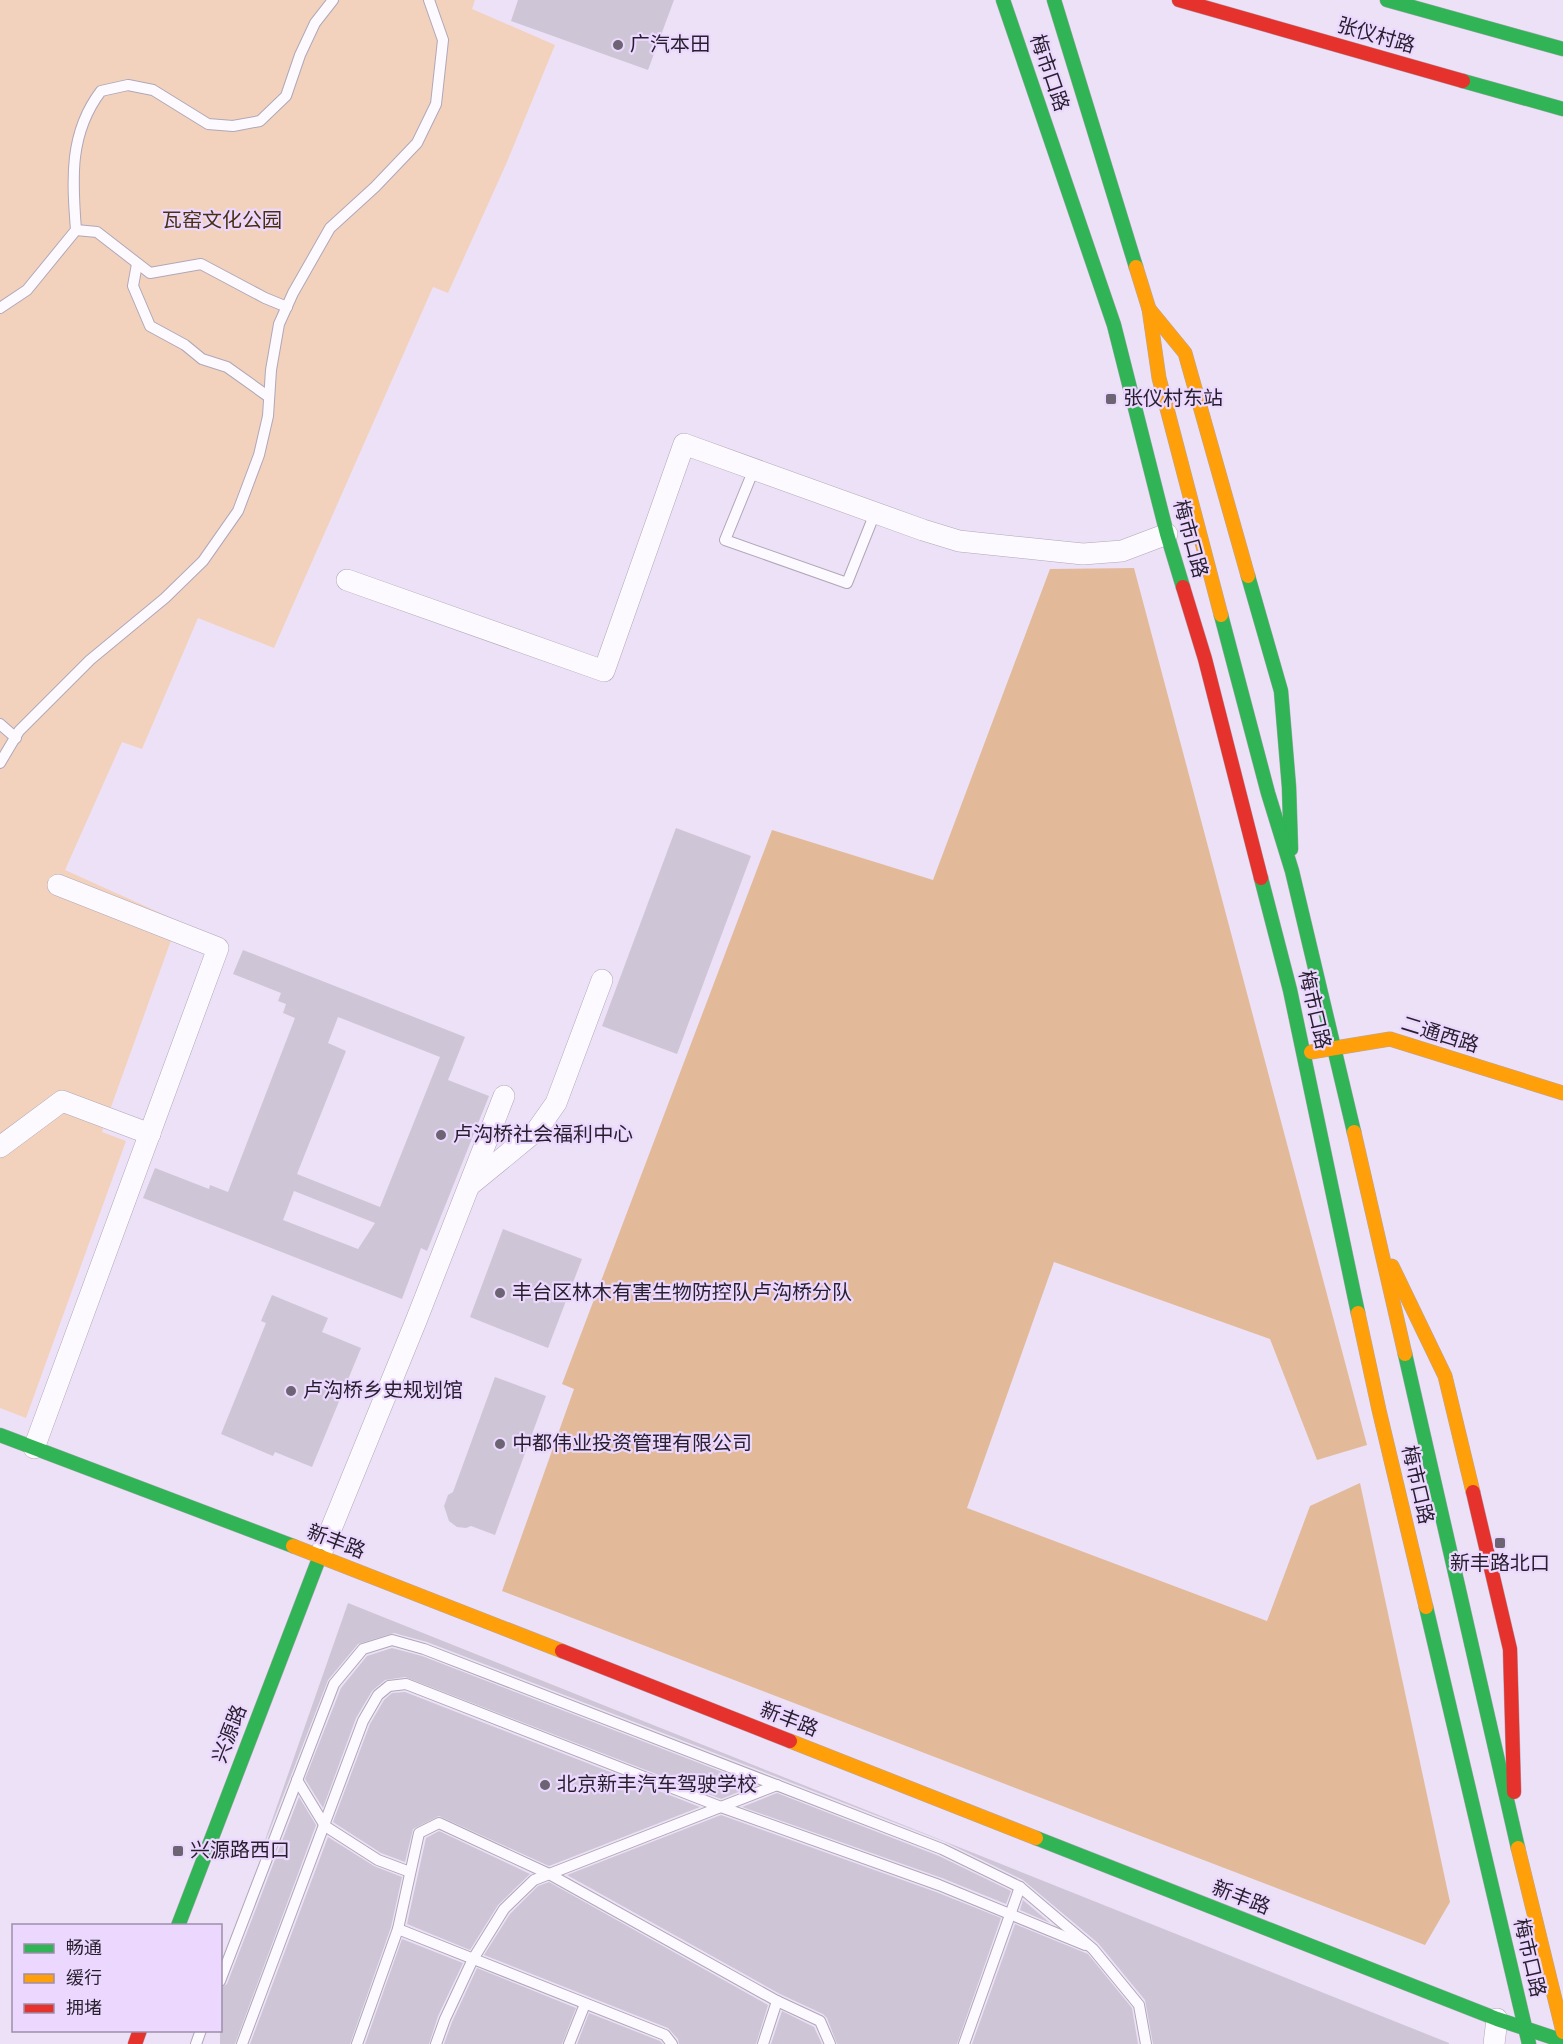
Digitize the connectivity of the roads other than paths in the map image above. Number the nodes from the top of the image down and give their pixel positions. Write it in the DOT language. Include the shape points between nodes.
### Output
graph roads {
  1 [pos="333,0"];
  2 [pos="429,0"];
  3 [pos="1003,0"];
  4 [pos="1054,0"];
  5 [pos="1179,0"];
  6 [pos="1387,0"];
  7 [pos="1563,49"];
  8 [pos="1563,109"];
  9 [pos="76,230"];
  10 [pos="137,264"];
  11 [pos="287,307"];
  12 [pos="0,308"];
  13 [pos="1149,309"];
  14 [pos="269,397"];
  15 [pos="754,469"];
  16 [pos="875,513"];
  17 [pos="1167,534"];
  18 [pos="348,580"];
  19 [pos="0,724"];
  20 [pos="16,738"];
  21 [pos="0,762"];
  22 [pos="1292,871"];
  23 [pos="58,885"];
  24 [pos="602,980"];
  25 [pos="1335,1048"];
  26 [pos="1304,1053"];
  27 [pos="1563,1093"];
  28 [pos="504,1096"];
  29 [pos="150,1134"];
  30 [pos="0,1147"];
  31 [pos="469,1185"];
  32 [pos="1378,1238"];
  33 [pos="0,1435"];
  34 [pos="34,1448"];
  35 [pos="320,1556"];
  36 [pos="297,1780"];
  37 [pos="777,1785"];
  38 [pos="721,1807"];
  39 [pos="325,1826"];
  40 [pos="1515,1838"];
  41 [pos="410,1872"];
  42 [pos="549,1874"];
  43 [pos="1020,1887"];
  44 [pos="1010,1916"];
  45 [pos="179,1924"];
  46 [pos="398,1929"];
  47 [pos="1093,1949"];
  48 [pos="473,1959"];
  49 [pos="222,1975"];
  50 [pos="777,2001"];
  51 [pos="585,2004"];
  52 [pos="1497,2019"];
  53 [pos="1525,2029"];
  54 [pos="1563,2032"];
  55 [pos="1563,2042"];
  56 [pos="242,2044"];
  57 [pos="357,2044"];
  58 [pos="436,2044"];
  59 [pos="569,2044"];
  60 [pos="672,2044"];
  61 [pos="762,2044"];
  62 [pos="830,2044"];
  63 [pos="964,2044"];
  64 [pos="1146,2044"];
  65 [pos="1494,2044"];
  66 [pos="1529,2044"];
  1 -- 9 [label="lane" via="315,23 286,96 260,121 233,126 208,123 153,90 128,86 101,91 79,130 74,196"];
  2 -- 11 [label="lane" via="443,40 436,104 417,143 330,228"];
  3 -- 17 [label="main road, 梅市口路" via="1114,325"];
  4 -- 13 [label="main road, 梅市口路"];
  5 -- 8 [label="main road, 张仪村路"];
  6 -- 7 [label="main road, 张仪村路"];
  9 -- 10 [label="lane" via="98,232"];
  9 -- 12 [label="lane" via="27,290"];
  10 -- 11 [label="lane" via="150,273 201,264"];
  10 -- 14 [label="lane" via="133,286 150,326 202,359 227,367"];
  11 -- 14 [label="lane" via="279,324"];
  13 -- 22 [label="main road, 梅市口路" via="1159,378 1268,794"];
  13 -- 22 [label="main road" via="1185,353 1281,691"];
  14 -- 20 [label="lane" via="259,455 238,511 203,561 90,660"];
  15 -- 16 [label="street"];
  15 -- 16 [label="lane" via="725,540 847,583"];
  15 -- 18 [label="street" via="684,444 604,670"];
  16 -- 17 [label="street" via="959,542 1049,552 1122,551"];
  17 -- 26 [label="main road, 梅市口路" via="1204,659"];
  19 -- 20 [label="lane"];
  20 -- 21 [label="lane"];
  22 -- 25 [label="main road, 梅市口路"];
  23 -- 29 [label="street" via="218,948"];
  24 -- 31 [label="street" via="556,1103 537,1130"];
  25 -- 26 [label="main road, 二通西路"];
  25 -- 27 [label="main road, 二通西路" via="1390,1039"];
  25 -- 32 [label="main road, 梅市口路"];
  26 -- 53 [label="main road, 梅市口路" via="1379,1410"];
  28 -- 31 [label="street"];
  29 -- 30 [label="street" via="62,1101"];
  29 -- 34 [label="street"];
  31 -- 35 [label="street"];
  32 -- 40 [label="main road, 梅市口路"];
  32 -- 40 [label="main road" via="1445,1376 1510,1649"];
  33 -- 34 [label="main road, 新丰路"];
  34 -- 35 [label="main road, 新丰路"];
  35 -- 45 [label="main road, 兴源路"];
  35 -- 52 [label="main road, 新丰路"];
  36 -- 37 [label="lane" via="334,1684 363,1649 392,1640"];
  36 -- 39 [label="lane"];
  36 -- 49 [label="lane"];
  37 -- 38 [label="lane"];
  37 -- 43 [label="lane" via="942,1849"];
  38 -- 39 [label="lane" via="406,1684 389,1686 378,1695 363,1721"];
  38 -- 42 [label="lane"];
  38 -- 44 [label="lane" via="939,1885"];
  39 -- 41 [label="lane" via="378,1860"];
  39 -- 56 [label="lane"];
  40 -- 54 [label="main road, 梅市口路"];
  41 -- 42 [label="lane" via="419,1833 439,1823"];
  41 -- 46 [label="lane"];
  42 -- 48 [label="lane" via="534,1880 504,1909"];
  42 -- 50 [label="lane"];
  43 -- 44 [label="lane"];
  43 -- 47 [label="lane"];
  44 -- 47 [label="lane"];
  44 -- 63 [label="lane"];
  46 -- 48 [label="lane"];
  46 -- 57 [label="lane"];
  47 -- 64 [label="lane" via="1139,2006"];
  48 -- 51 [label="lane"];
  48 -- 58 [label="lane"];
  50 -- 61 [label="lane"];
  50 -- 62 [label="lane" via="820,2021"];
  51 -- 59 [label="lane"];
  51 -- 60 [label="lane" via="665,2035"];
  52 -- 53 [label="main road, 新丰路"];
  52 -- 65 [label="street"];
  53 -- 55 [label="main road, 新丰路"];
  53 -- 66 [label="main road, 梅市口路"];
}
